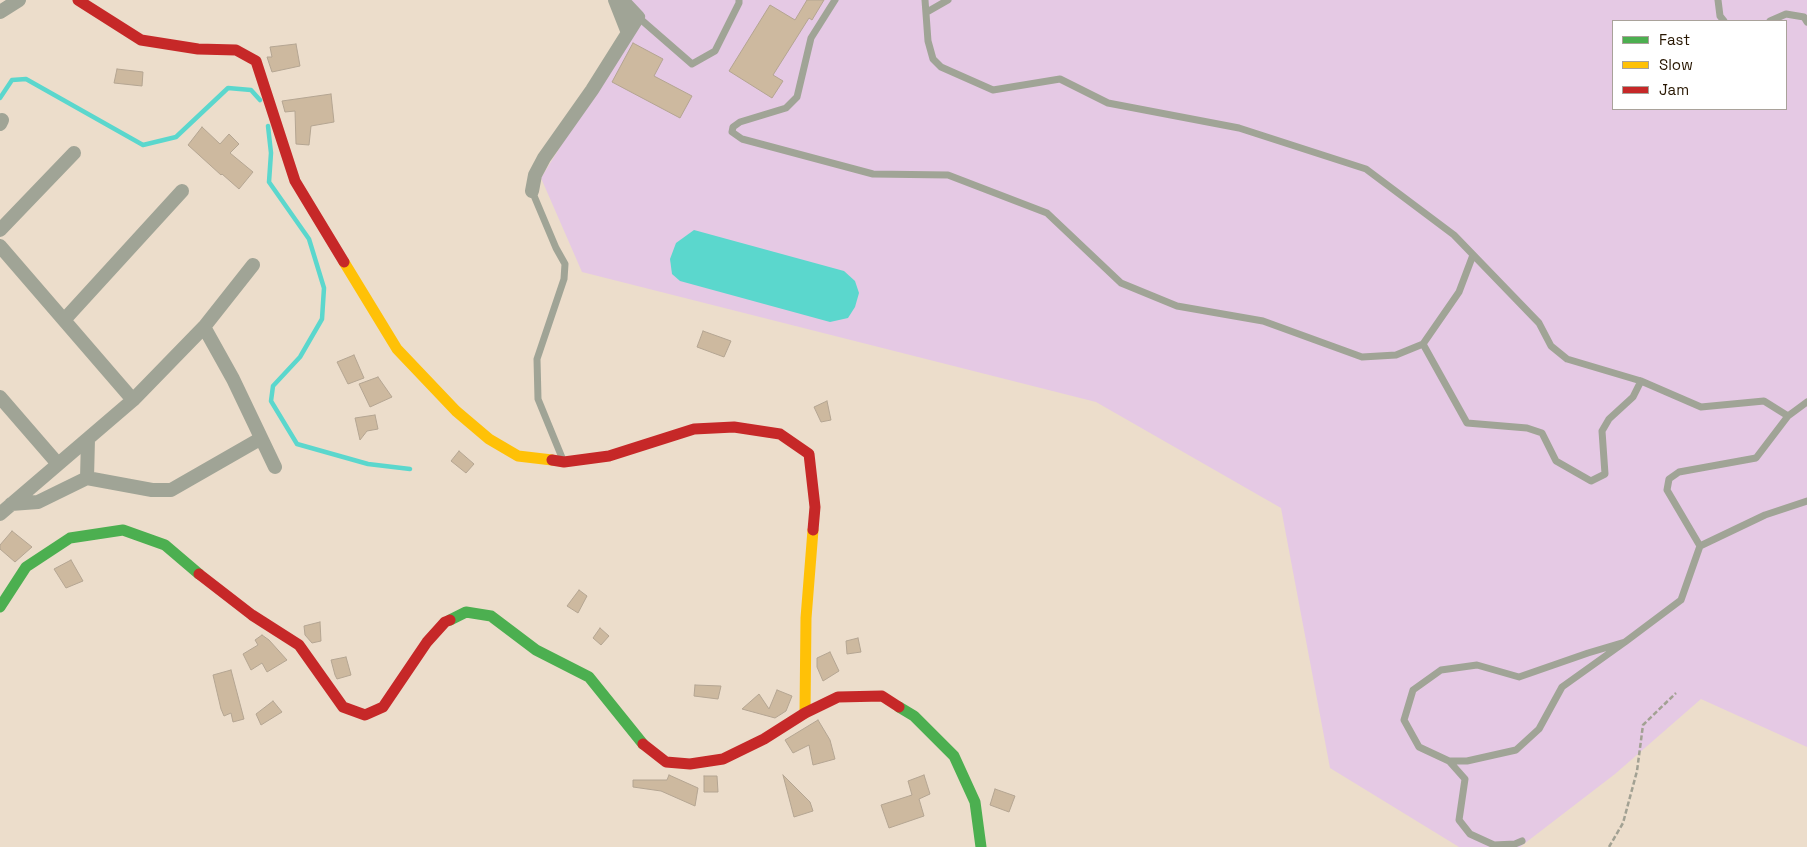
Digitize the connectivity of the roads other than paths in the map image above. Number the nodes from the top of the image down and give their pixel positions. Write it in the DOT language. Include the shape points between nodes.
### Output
graph roads {
  1 [pos="19,0"];
  2 [pos="78,0"];
  3 [pos="615,0"];
  4 [pos="622,0"];
  5 [pos="739,0"];
  6 [pos="835,0"];
  7 [pos="925,0"];
  8 [pos="948,0"];
  9 [pos="1718,0"];
  10 [pos="0,12"];
  11 [pos="927,12"];
  12 [pos="638,17"];
  13 [pos="1723,20"];
  14 [pos="1772,20"];
  15 [pos="1807,22"];
  16 [pos="628,33"];
  17 [pos="74,153"];
  18 [pos="532,191"];
  19 [pos="182,192"];
  20 [pos="0,230"];
  21 [pos="0,246"];
  22 [pos="1474,255"];
  23 [pos="254,265"];
  24 [pos="65,319"];
  25 [pos="204,327"];
  26 [pos="1423,344"];
  27 [pos="1641,381"];
  28 [pos="0,397"];
  29 [pos="134,400"];
  30 [pos="1807,402"];
  31 [pos="1788,416"];
  32 [pos="88,439"];
  33 [pos="260,439"];
  34 [pos="564,462"];
  35 [pos="58,464"];
  36 [pos="276,467"];
  37 [pos="88,478"];
  38 [pos="1807,501"];
  39 [pos="11,504"];
  40 [pos="0,514"];
  41 [pos="1700,546"];
  42 [pos="0,607"];
  43 [pos="1625,642"];
  44 [pos="805,713"];
  45 [pos="1449,761"];
  46 [pos="1522,840"];
  47 [pos="981,847"];
  1 -- 10 [label="street"];
  2 -- 34 [label="street" via="141,40 236,50 256,61 294,181 397,349 456,412 489,439 518,456"];
  3 -- 16 [label="street"];
  4 -- 12 [label="street"];
  5 -- 12 [label="lane" via="715,51 692,64"];
  6 -- 26 [label="lane" via="811,38 797,97 786,108 740,122 732,132 742,138 873,174 948,175 1047,213 1121,283 1177,306 1263,320 1362,357 1396,355"];
  7 -- 11 [label="lane"];
  8 -- 11 [label="lane"];
  9 -- 13 [label="lane"];
  11 -- 22 [label="lane" via="928,41 933,60 941,67 993,90 1060,79 1108,103 1239,128 1366,169"];
  12 -- 16 [label="street"];
  14 -- 15 [label="lane" via="1786,14 1804,17"];
  16 -- 18 [label="street" via="544,158 535,175"];
  17 -- 20 [label="street"];
  18 -- 34 [label="lane" via="565,264 564,280 538,358 538,399"];
  19 -- 24 [label="street"];
  21 -- 24 [label="street"];
  22 -- 26 [label="lane" via="1459,292"];
  22 -- 27 [label="lane" via="1539,322 1552,346 1567,359"];
  23 -- 25 [label="street"];
  24 -- 29 [label="street"];
  25 -- 29 [label="street"];
  25 -- 33 [label="street" via="233,379"];
  26 -- 27 [label="lane" via="1467,423 1527,428 1542,433 1556,461 1591,480 1606,474 1602,431 1609,419 1633,397"];
  27 -- 31 [label="lane" via="1701,407 1764,401"];
  28 -- 35 [label="street"];
  29 -- 32 [label="street"];
  30 -- 31 [label="lane"];
  31 -- 41 [label="lane" via="1756,458 1680,472 1669,479 1667,490"];
  32 -- 35 [label="street"];
  32 -- 37 [label="street"];
  33 -- 36 [label="street"];
  33 -- 37 [label="street" via="171,490 152,490"];
  34 -- 44 [label="street" via="609,456 694,429 734,426 780,434 809,454 815,507 806,618"];
  35 -- 39 [label="street"];
  37 -- 39 [label="street" via="38,502"];
  38 -- 41 [label="lane" via="1765,514"];
  39 -- 40 [label="street"];
  41 -- 43 [label="lane" via="1681,600"];
  42 -- 44 [label="street" via="26,567 70,538 123,530 165,544 252,615 299,645 343,707 365,715 383,707 427,642 445,622 466,612 491,616 536,650 589,677 645,746 666,762 690,764 723,759 764,739"];
  43 -- 45 [label="lane" via="1562,687 1539,729 1516,750 1467,761"];
  43 -- 45 [label="lane" via="1519,677 1477,665 1441,670 1413,690 1404,720 1418,747"];
  44 -- 47 [label="street" via="838,697 882,696 914,716 954,756 975,802"];
  45 -- 46 [label="lane" via="1465,779 1459,820 1470,834 1494,844 1515,844"];
}
